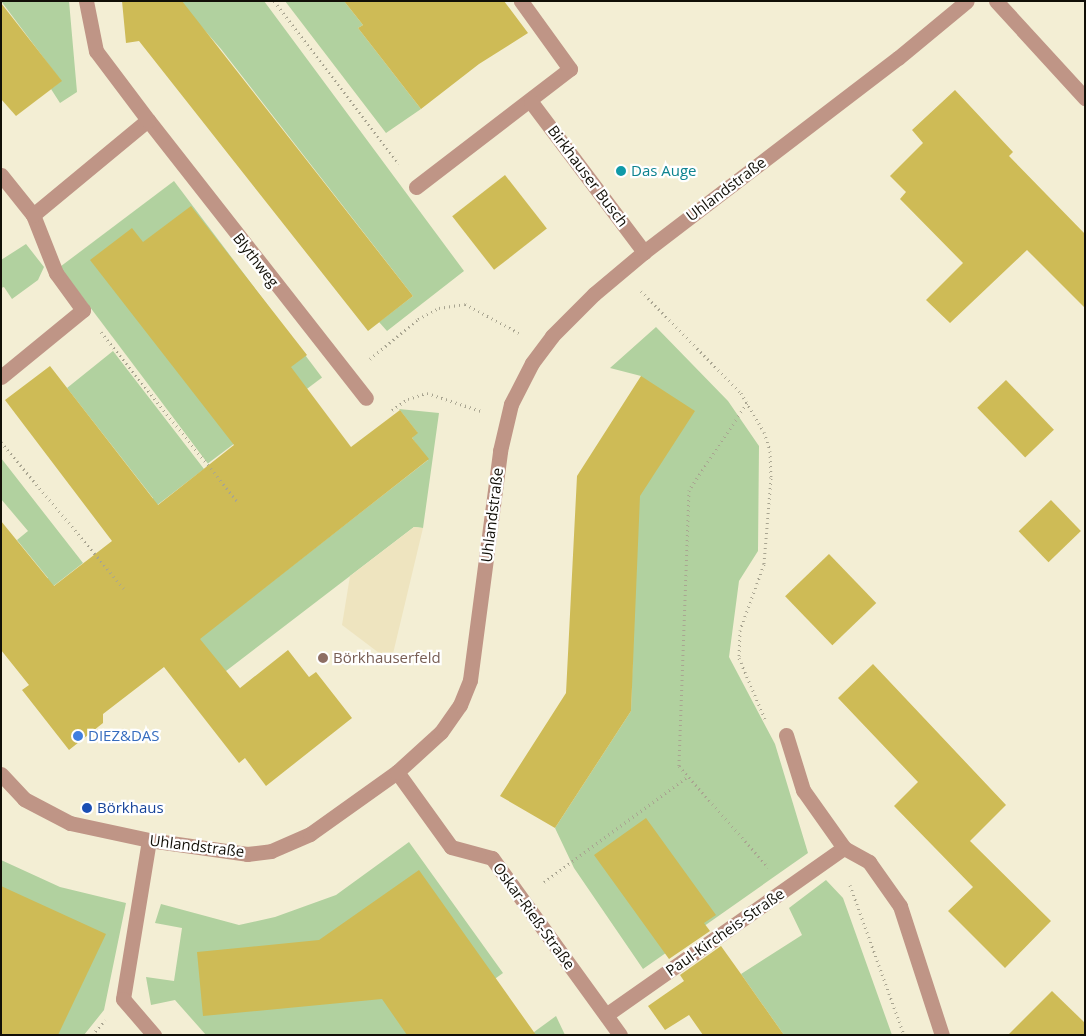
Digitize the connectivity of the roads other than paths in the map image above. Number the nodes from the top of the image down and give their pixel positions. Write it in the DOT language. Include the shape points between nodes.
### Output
graph roads {
  1 [pos="86,1"];
  2 [pos="521,1"];
  3 [pos="967,1"];
  4 [pos="996,1"];
  5 [pos="1085,98"];
  6 [pos="532,102"];
  7 [pos="148,120"];
  8 [pos="1,175"];
  9 [pos="416,186"];
  10 [pos="33,215"];
  11 [pos="644,252"];
  12 [pos="1,377"];
  13 [pos="366,398"];
  14 [pos="786,735"];
  15 [pos="397,772"];
  16 [pos="1,774"];
  17 [pos="7,793"];
  18 [pos="149,840"];
  19 [pos="844,848"];
  20 [pos="606,1015"];
  21 [pos="154,1035"];
  22 [pos="620,1035"];
  23 [pos="942,1035"];
  1 -- 7 [label="street, Blythweg" via="96,51"];
  2 -- 6 [label="street" via="570,69"];
  3 -- 11 [label="street, Uhlandstraße" via="898,58"];
  4 -- 5 [label="street"];
  6 -- 9 [label="street"];
  6 -- 11 [label="street, Birkhauser Busch"];
  7 -- 10 [label="street"];
  7 -- 13 [label="street, Blythweg"];
  8 -- 10 [label="street"];
  10 -- 12 [label="street" via="56,273 84,310"];
  11 -- 15 [label="street, Uhlandstraße" via="594,294 544,347 519,385 500,451 470,680 460,705 440,732"];
  14 -- 19 [label="street" via="803,790"];
  15 -- 18 [label="street, Uhlandstraße" via="310,834 271,851 247,854"];
  15 -- 20 [label="street, Oskar-Rieß-Straße" via="451,847 492,858"];
  16 -- 17 [label="street, Uhlandstraße"];
  17 -- 18 [label="street, Uhlandstraße" via="70,823"];
  18 -- 21 [label="street" via="123,999"];
  19 -- 20 [label="street, Paul-Kircheis-Straße"];
  19 -- 23 [label="street" via="869,862 900,906"];
  20 -- 22 [label="street, Oskar-Rieß-Straße"];
}
